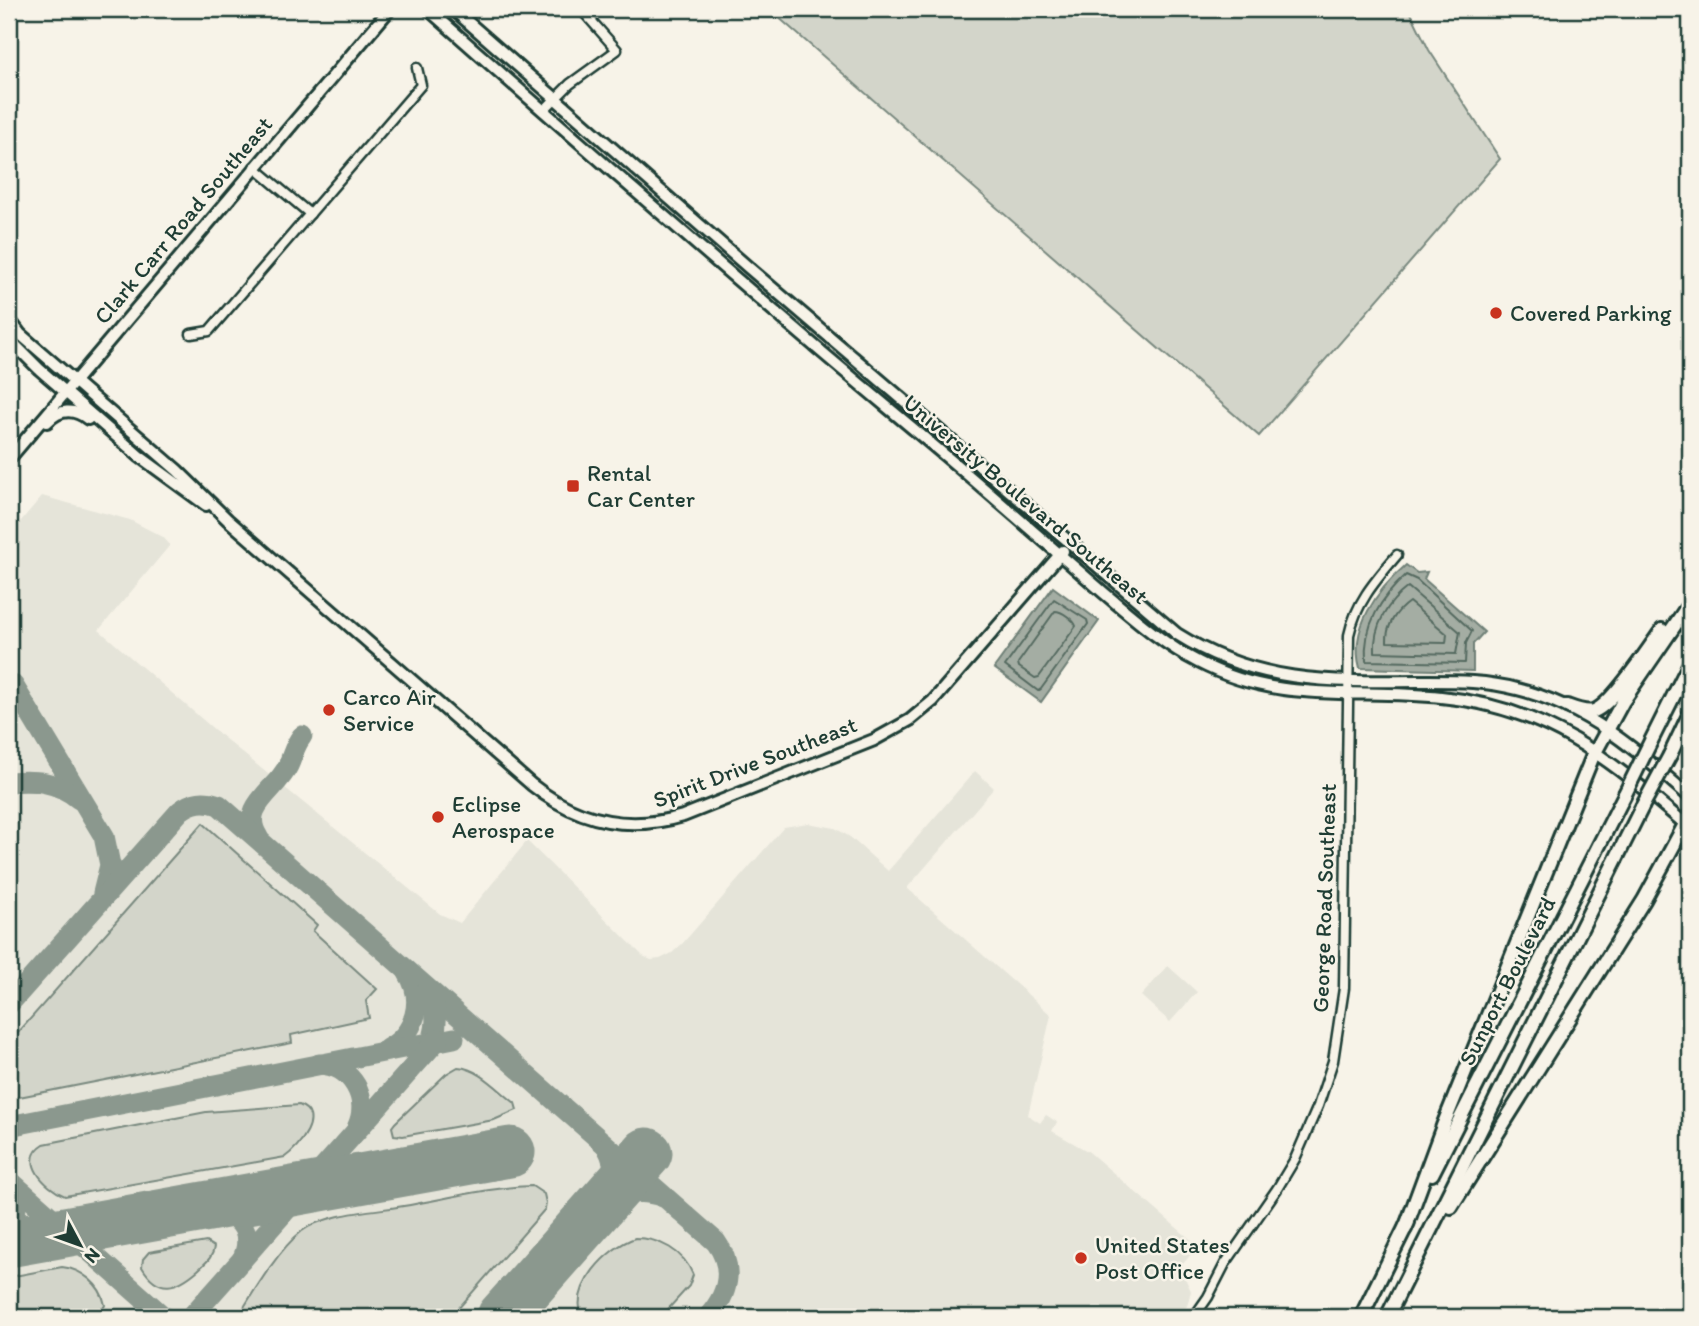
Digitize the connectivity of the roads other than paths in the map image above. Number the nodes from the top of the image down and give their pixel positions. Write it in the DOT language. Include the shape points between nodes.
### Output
graph roads {
  1 [pos="390,9"];
  2 [pos="428,9"];
  3 [pos="453,9"];
  4 [pos="581,9"];
  5 [pos="417,68"];
  6 [pos="555,97"];
  7 [pos="543,111"];
  8 [pos="254,167"];
  9 [pos="310,214"];
  10 [pos="9,319"];
  11 [pos="191,334"];
  12 [pos="9,339"];
  13 [pos="75,382"];
  14 [pos="65,392"];
  15 [pos="139,456"];
  16 [pos="10,457"];
  17 [pos="228,520"];
  18 [pos="1069,544"];
  19 [pos="1060,555"];
  20 [pos="1397,555"];
  21 [pos="1690,594"];
  22 [pos="1690,603"];
  23 [pos="1690,663"];
  24 [pos="1347,680"];
  25 [pos="1347,694"];
  26 [pos="1567,706"];
  27 [pos="1690,713"];
  28 [pos="1608,729"];
  29 [pos="1595,751"];
  30 [pos="1690,797"];
  31 [pos="1689,822"];
  32 [pos="1405,1229"];
  33 [pos="1411,1270"];
  34 [pos="1194,1317"];
  35 [pos="1361,1317"];
  36 [pos="1387,1317"];
  1 -- 8 [label="main road, Clark Carr Road Southeast"];
  2 -- 7 [label="main road, University Boulevard Southeast"];
  3 -- 6 [label="main road, University Boulevard Southeast"];
  4 -- 6 [label="street" via="617,50"];
  5 -- 9 [label="street" via="421,85"];
  6 -- 7 [label="street"];
  6 -- 18 [label="main road, University Boulevard Southeast"];
  7 -- 19 [label="main road, University Boulevard Southeast"];
  8 -- 9 [label="street"];
  8 -- 13 [label="main road, Clark Carr Road Southeast"];
  9 -- 11 [label="street" via="209,331"];
  10 -- 13 [label="main road"];
  12 -- 14 [label="main road"];
  13 -- 14 [label="main road, Clark Carr Road Southeast"];
  13 -- 17 [label="main road"];
  14 -- 15 [label="main road"];
  14 -- 16 [label="main road, Clark Carr Road Southeast"];
  15 -- 16 [label="main road" via="71,411 53,416 25,448"];
  15 -- 17 [label="main road"];
  17 -- 19 [label="main road, Spirit Drive Southeast" via="543,794 586,817 636,825 683,816 874,740 911,720 933,701"];
  18 -- 19 [label="main road, Spirit Drive Southeast"];
  18 -- 24 [label="main road, University Boulevard Southeast" via="1164,624 1204,650 1265,673"];
  19 -- 25 [label="main road, University Boulevard Southeast" via="1156,635 1213,670 1280,690"];
  20 -- 24 [label="street, George Road Southeast" via="1355,613"];
  21 -- 26 [label="main road" via="1606,702 1590,712"];
  22 -- 28 [label="main road"];
  23 -- 32 [label="main road, Sunport Boulevard, bridge"];
  24 -- 25 [label="street, George Road Southeast"];
  24 -- 26 [label="main road, University Boulevard Southeast" via="1483,682"];
  25 -- 29 [label="main road, University Boulevard Southeast" via="1428,695 1482,703 1545,724"];
  25 -- 34 [label="street, George Road Southeast" via="1344,988 1333,1061 1295,1159"];
  26 -- 28 [label="main road, University Boulevard Southeast"];
  27 -- 33 [label="main road, Sunport Boulevard, bridge"];
  28 -- 29 [label="main road"];
  28 -- 30 [label="main road, University Boulevard Southeast"];
  29 -- 31 [label="main road, University Boulevard Southeast"];
  29 -- 32 [label="main road"];
  31 -- 33 [label="main road"];
  32 -- 35 [label="main road, Sunport Boulevard"];
  33 -- 36 [label="main road, Sunport Boulevard"];
}
